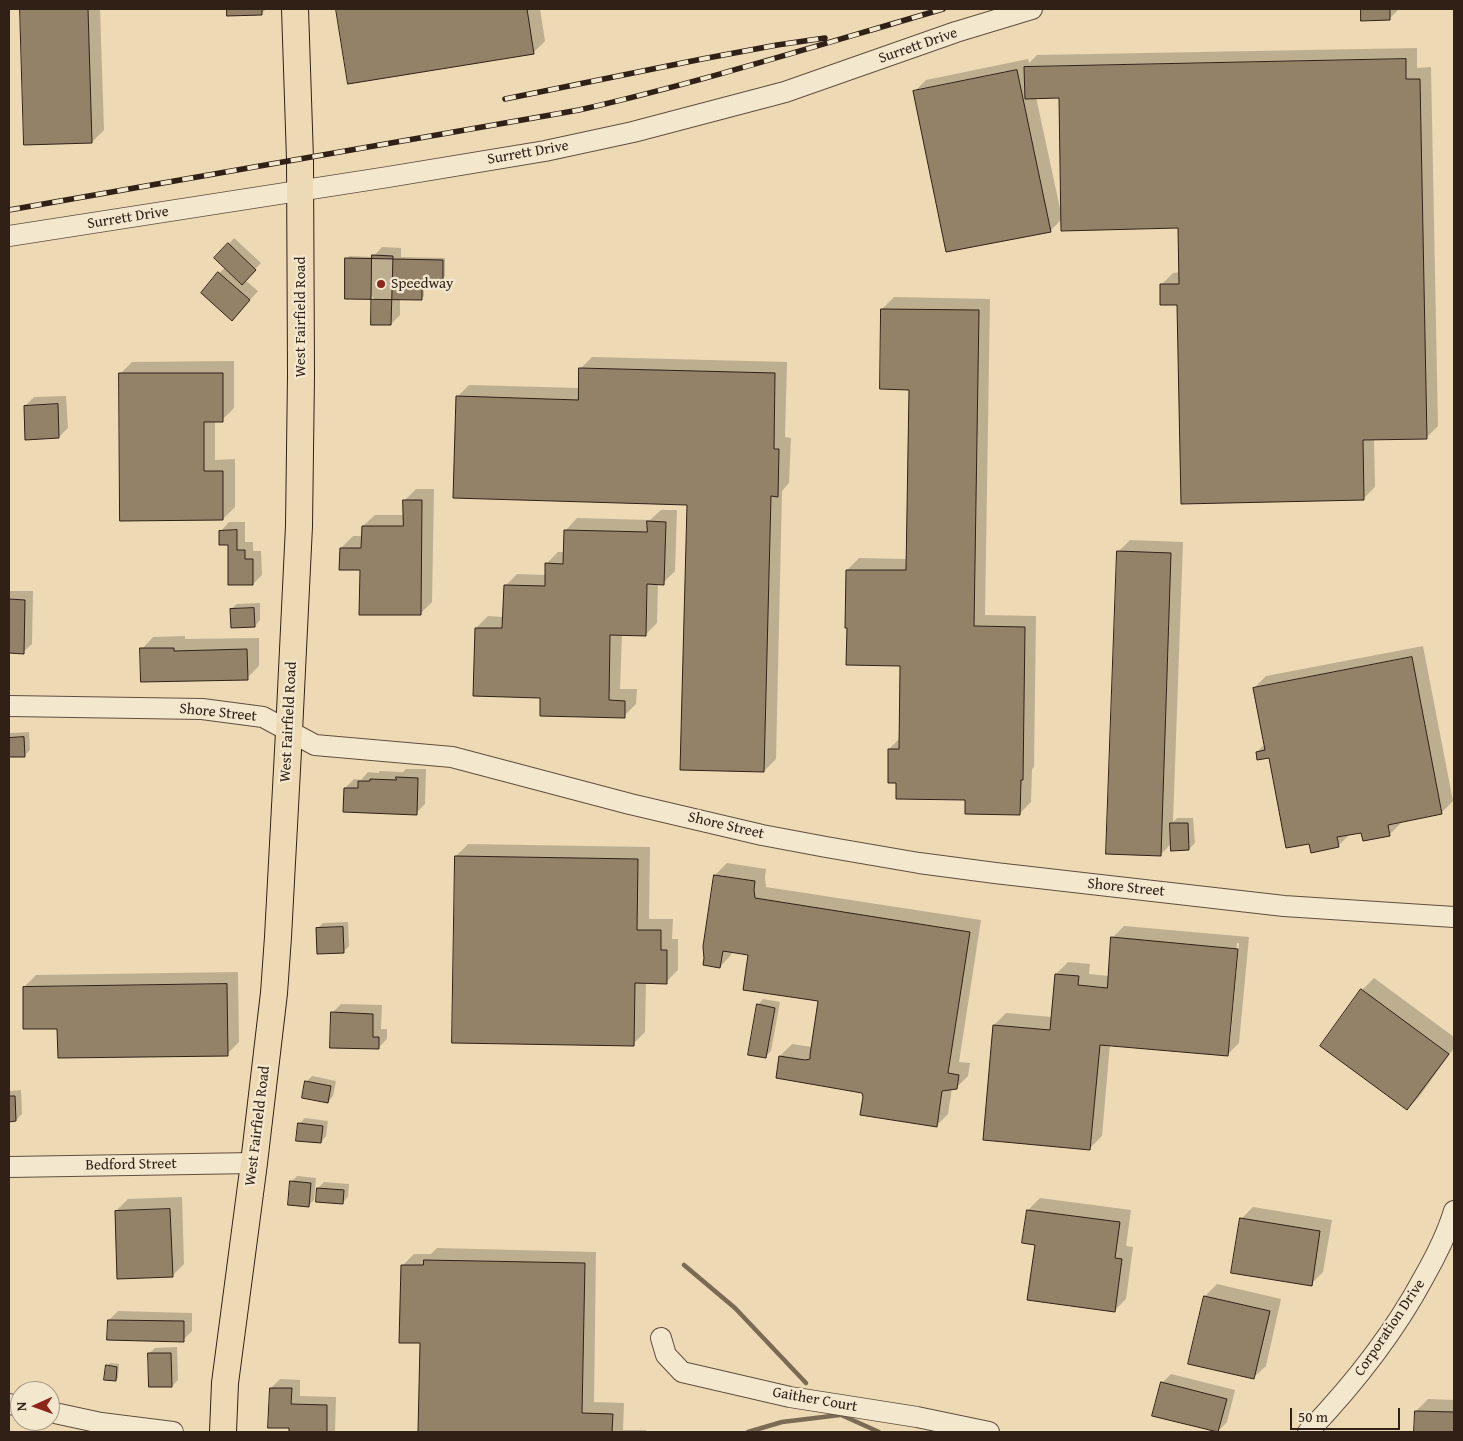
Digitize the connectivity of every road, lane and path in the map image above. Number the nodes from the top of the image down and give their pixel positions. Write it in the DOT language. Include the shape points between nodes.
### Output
graph roads {
  1 [pos="295,9"];
  2 [pos="1032,9"];
  3 [pos="300,191"];
  4 [pos="9,236"];
  5 [pos="9,706"];
  6 [pos="289,732"];
  7 [pos="1454,917"];
  8 [pos="254,1163"];
  9 [pos="9,1167"];
  10 [pos="1454,1211"];
  11 [pos="661,1338"];
  12 [pos="60,1414"];
  13 [pos="173,1432"];
  14 [pos="223,1432"];
  15 [pos="989,1432"];
  16 [pos="1308,1432"];
  1 -- 3 [label="main road, West Fairfield Road"];
  2 -- 3 [label="street, Surrett Drive" via="785,92 633,132"];
  3 -- 4 [label="street, Surrett Drive"];
  3 -- 6 [label="main road, West Fairfield Road" via="299,526"];
  5 -- 6 [label="street, Shore Street" via="202,709 263,717"];
  6 -- 7 [label="street, Shore Street" via="314,745 452,757 630,804 826,848 1026,877 1284,906"];
  6 -- 8 [label="main road, West Fairfield Road" via="274,993"];
  8 -- 9 [label="street, Bedford Street"];
  8 -- 14 [label="main road, West Fairfield Road" via="225,1383"];
  10 -- 16 [label="street, Corporation Drive" via="1436,1255 1411,1302 1348,1389"];
  11 -- 15 [label="street, Gaither Court" via="666,1356 682,1372 790,1397"];
  12 -- 13 [label="street"];
}
